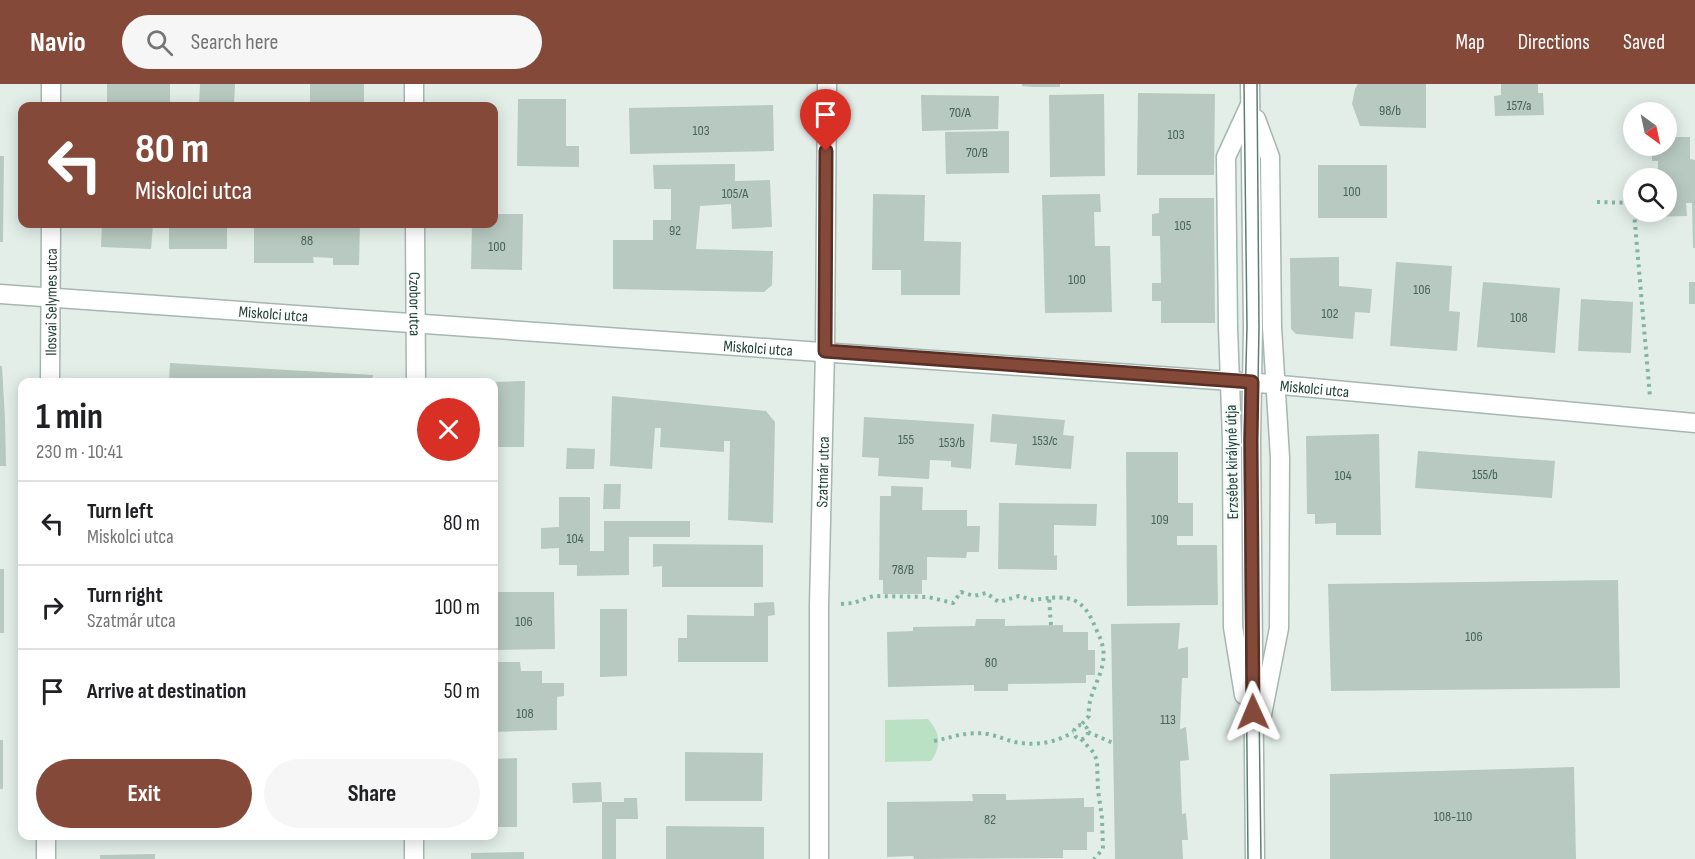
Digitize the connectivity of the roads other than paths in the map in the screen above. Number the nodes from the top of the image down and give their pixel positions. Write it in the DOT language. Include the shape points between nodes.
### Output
graph roads {
  1 [pos="51,84"];
  2 [pos="414,84"];
  3 [pos="827,84"];
  4 [pos="1250,84"];
  5 [pos="51,102"];
  6 [pos="414,102"];
  7 [pos="1251,103"];
  8 [pos="51,228"];
  9 [pos="415,228"];
  10 [pos="0,294"];
  11 [pos="51,298"];
  12 [pos="416,323"];
  13 [pos="825,351"];
  14 [pos="50,378"];
  15 [pos="416,378"];
  16 [pos="1230,380"];
  17 [pos="1252,382"];
  18 [pos="1276,384"];
  19 [pos="1695,423"];
  20 [pos="1254,754"];
  21 [pos="46,840"];
  22 [pos="414,840"];
  23 [pos="46,859"];
  24 [pos="414,859"];
  25 [pos="819,859"];
  26 [pos="1255,859"];
  1 -- 5 [label="street"];
  2 -- 6 [label="street"];
  3 -- 13 [label="street, Szatmár utca"];
  4 -- 7 [label="street, Erzsébet királyné útja"];
  7 -- 16 [label="street, Erzsébet királyné útja" via="1226,157"];
  7 -- 17 [label="street, Erzsébet királyné útja"];
  7 -- 18 [label="street, Erzsébet királyné útja" via="1270,157"];
  8 -- 11 [label="street, Ilosvai Selymes utca"];
  9 -- 12 [label="street, Czobor utca"];
  10 -- 11 [label="street, Miskolci utca"];
  11 -- 12 [label="street, Miskolci utca"];
  11 -- 14 [label="street, Ilosvai Selymes utca"];
  12 -- 13 [label="street, Miskolci utca"];
  12 -- 15 [label="street, Czobor utca"];
  13 -- 16 [label="street, Miskolci utca"];
  13 -- 25 [label="street, Szatmár utca"];
  16 -- 17 [label="street, Miskolci utca"];
  16 -- 20 [label="street, Erzsébet királyné útja" via="1233,627"];
  17 -- 18 [label="street, Miskolci utca"];
  17 -- 20 [label="street, Erzsébet királyné útja"];
  18 -- 19 [label="street, Miskolci utca"];
  18 -- 20 [label="street, Erzsébet királyné útja" via="1280,628"];
  20 -- 26 [label="street, Erzsébet királyné útja"];
  21 -- 23 [label="street"];
  22 -- 24 [label="street"];
}
